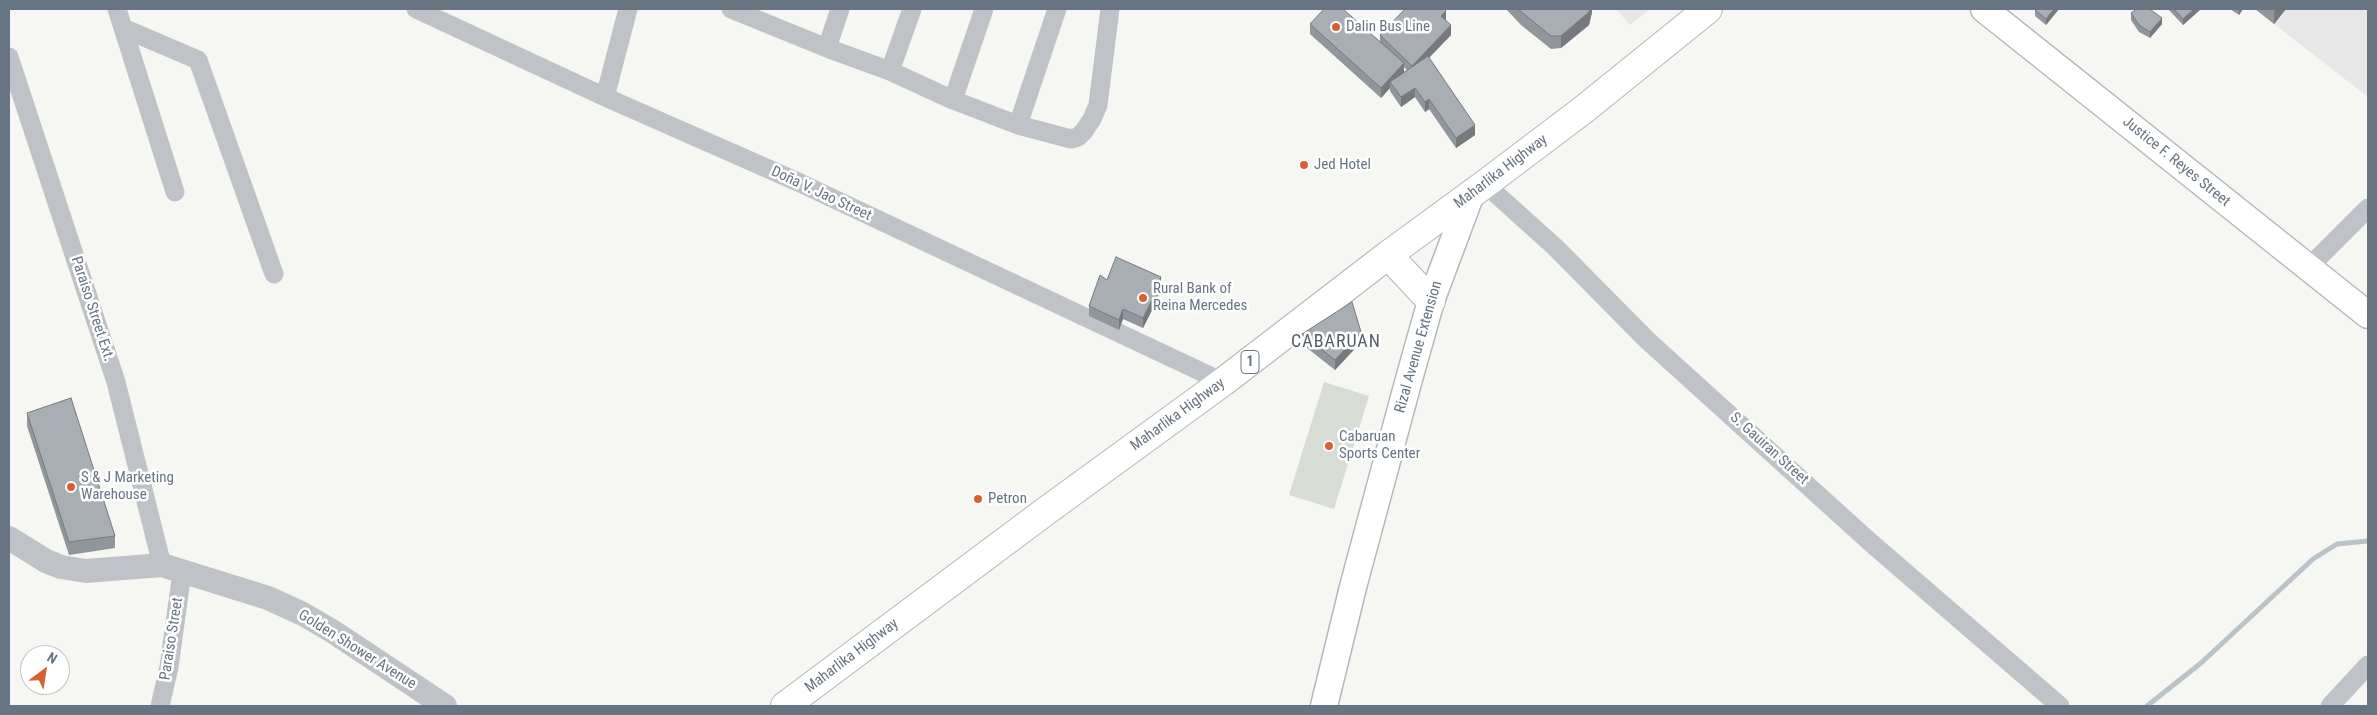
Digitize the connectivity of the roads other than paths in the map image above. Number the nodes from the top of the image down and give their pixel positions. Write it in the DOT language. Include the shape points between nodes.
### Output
graph roads {
  1 [pos="116,9"];
  2 [pos="416,9"];
  3 [pos="628,9"];
  4 [pos="731,9"];
  5 [pos="840,9"];
  6 [pos="912,9"];
  7 [pos="984,9"];
  8 [pos="1057,9"];
  9 [pos="1110,9"];
  10 [pos="1708,9"];
  11 [pos="1984,9"];
  12 [pos="766,15"];
  13 [pos="123,28"];
  14 [pos="827,48"];
  15 [pos="9,57"];
  16 [pos="890,71"];
  17 [pos="605,97"];
  18 [pos="953,100"];
  19 [pos="1018,125"];
  20 [pos="1478,189"];
  21 [pos="175,192"];
  22 [pos="2368,208"];
  23 [pos="1388,255"];
  24 [pos="2309,267"];
  25 [pos="274,274"];
  26 [pos="1431,301"];
  27 [pos="2368,315"];
  28 [pos="1223,382"];
  29 [pos="9,538"];
  30 [pos="172,569"];
  31 [pos="2368,665"];
  32 [pos="160,706"];
  33 [pos="445,706"];
  34 [pos="785,706"];
  35 [pos="1324,706"];
  36 [pos="2060,706"];
  37 [pos="2330,706"];
  1 -- 13 [label="street"];
  2 -- 17 [label="street, Doña V. Jao Street"];
  3 -- 17 [label="street"];
  4 -- 12 [label="street"];
  5 -- 14 [label="street"];
  6 -- 16 [label="street"];
  7 -- 18 [label="street"];
  8 -- 19 [label="street"];
  9 -- 19 [label="street" via="1098,105 1084,131 1071,139"];
  10 -- 20 [label="main road, Maharlika Highway / 1"];
  11 -- 24 [label="main road, Justice F. Reyes Street"];
  12 -- 14 [label="street"];
  13 -- 21 [label="street"];
  13 -- 25 [label="street" via="198,60"];
  14 -- 16 [label="street"];
  15 -- 30 [label="street, Paraiso Street Ext." via="116,382"];
  16 -- 18 [label="street"];
  17 -- 28 [label="street, Doña V. Jao Street" via="798,182"];
  18 -- 19 [label="street"];
  20 -- 23 [label="main road, Maharlika Highway / 1"];
  20 -- 26 [label="main road, Rizal Avenue Extension"];
  20 -- 36 [label="street, S. Gauiran Street" via="1555,247 1647,340 1870,542"];
  22 -- 24 [label="street"];
  23 -- 26 [label="main road"];
  23 -- 28 [label="main road, Maharlika Highway / 1"];
  24 -- 27 [label="main road, Justice F. Reyes Street"];
  26 -- 35 [label="main road, Rizal Avenue Extension" via="1376,498"];
  28 -- 34 [label="main road, Maharlika Highway / 1"];
  29 -- 30 [label="street, Golden Shower Avenue" via="61,568 86,571"];
  30 -- 32 [label="street, Paraiso Street" via="169,667"];
  30 -- 33 [label="street, Golden Shower Avenue" via="268,598 303,614"];
  31 -- 37 [label="street"];
}
